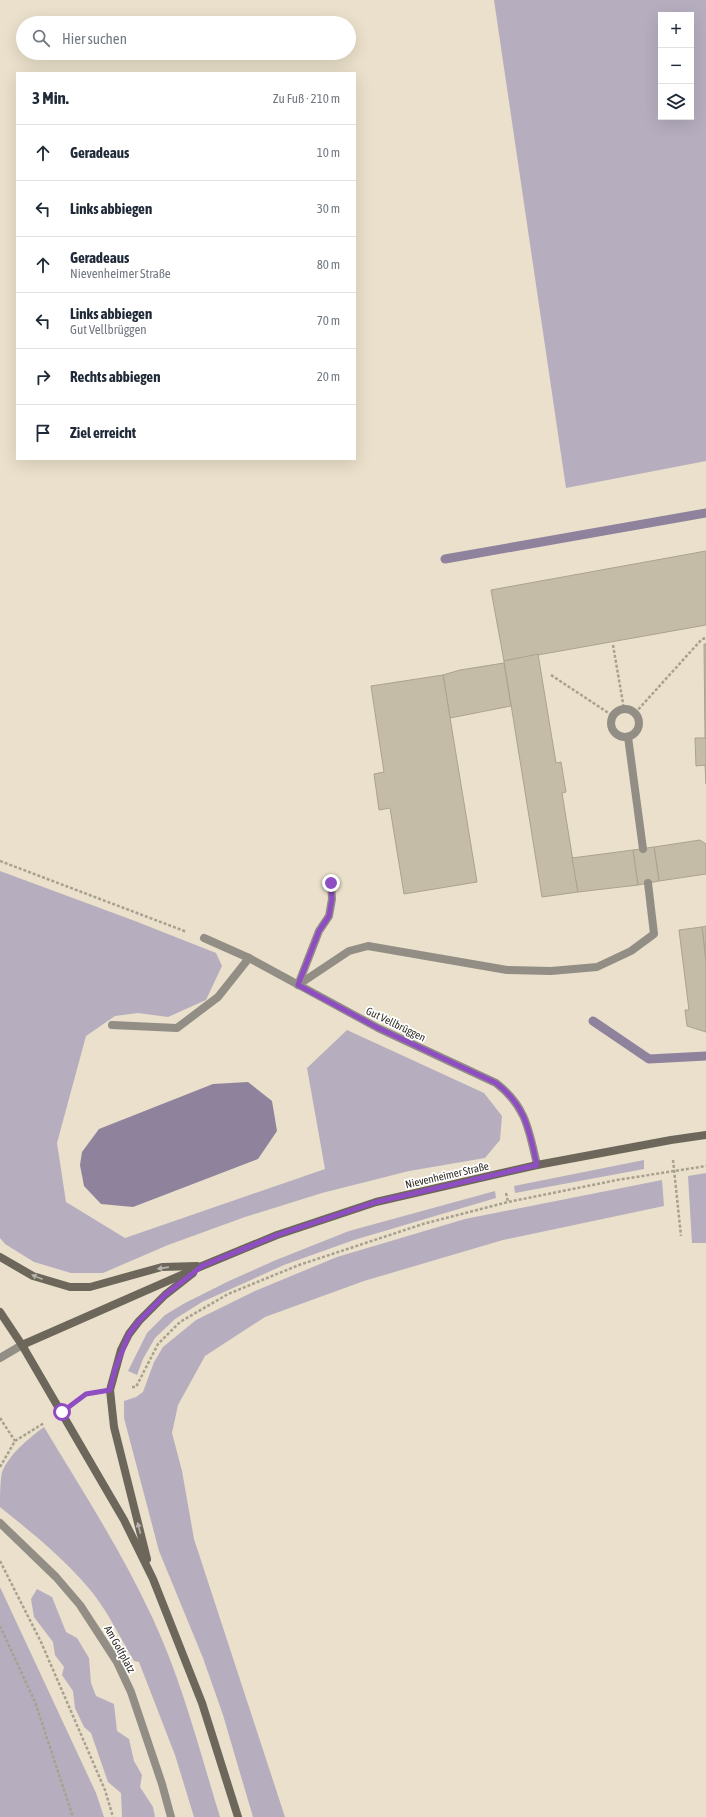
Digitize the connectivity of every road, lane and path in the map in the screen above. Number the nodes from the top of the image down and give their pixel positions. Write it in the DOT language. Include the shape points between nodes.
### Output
graph roads {
  1 [pos="706,638"];
  2 [pos="613,645"];
  3 [pos="551,675"];
  4 [pos="624,709"];
  5 [pos="635,713"];
  6 [pos="613,716"];
  7 [pos="628,737"];
  8 [pos="643,849"];
  9 [pos="0,861"];
  10 [pos="331,883"];
  11 [pos="648,883"];
  12 [pos="204,938"];
  13 [pos="249,958"];
  14 [pos="298,985"];
  15 [pos="112,1025"];
  16 [pos="706,1135"];
  17 [pos="671,1140"];
  18 [pos="537,1165"];
  19 [pos="706,1166"];
  20 [pos="674,1171"];
  21 [pos="681,1236"];
  22 [pos="0,1257"];
  23 [pos="202,1266"];
  24 [pos="0,1312"];
  25 [pos="22,1345"];
  26 [pos="0,1358"];
  27 [pos="110,1390"];
  28 [pos="62,1412"];
  29 [pos="0,1418"];
  30 [pos="15,1441"];
  31 [pos="0,1467"];
  32 [pos="0,1523"];
  33 [pos="0,1561"];
  34 [pos="152,1579"];
  35 [pos="0,1626"];
  36 [pos="73,1817"];
  37 [pos="113,1817"];
  38 [pos="171,1817"];
  39 [pos="238,1817"];
  1 -- 5 [label="path" via="702,639"];
  2 -- 4 [label="path"];
  3 -- 6 [label="path"];
  4 -- 5 [label="street"];
  4 -- 6 [label="street"];
  5 -- 7 [label="street" via="640,721 639,726 637,731"];
  6 -- 7 [label="street" via="613,730 619,736"];
  7 -- 8 [label="street"];
  9 -- 12 [label="path"];
  10 -- 14 [label="street" via="329,916 319,931"];
  11 -- 14 [label="street" via="654,934 631,952 597,967 507,970 368,946 349,951"];
  12 -- 13 [label="street, Gut Vellbrüggen"];
  13 -- 14 [label="street, Gut Vellbrüggen"];
  13 -- 15 [label="street" via="218,997 176,1028"];
  14 -- 18 [label="street, Gut Vellbrüggen" via="378,1028 496,1083 510,1093 528,1130"];
  16 -- 17 [label="main road, Nievenheimer Straße"];
  17 -- 18 [label="main road, Nievenheimer Straße"];
  17 -- 20 [label="path"];
  18 -- 23 [label="main road, Nievenheimer Straße" via="376,1202 277,1235"];
  19 -- 20 [label="path"];
  20 -- 21 [label="path"];
  20 -- 27 [label="path" via="508,1202 424,1224 299,1265 228,1294 180,1322 158,1344 136,1387"];
  23 -- 22 [label="main road, one-way" via="162,1267 90,1288 50,1282 33,1276"];
  23 -- 25 [label="main road"];
  23 -- 27 [label="main road" via="165,1295 129,1334 117,1363"];
  24 -- 25 [label="main road"];
  25 -- 26 [label="street"];
  25 -- 28 [label="main road"];
  27 -- 28 [label="path" via="86,1394"];
  34 -- 27 [label="main road, one-way" via="114,1427"];
  28 -- 30 [label="path"];
  28 -- 34 [label="main road" via="124,1520"];
  29 -- 30 [label="path"];
  30 -- 31 [label="path"];
  32 -- 38 [label="street, Am Golfplatz" via="80,1604 117,1662 130,1692"];
  33 -- 37 [label="path" via="41,1642 105,1790"];
  34 -- 39 [label="main road" via="202,1703"];
  35 -- 36 [label="path" via="35,1702"];
}
